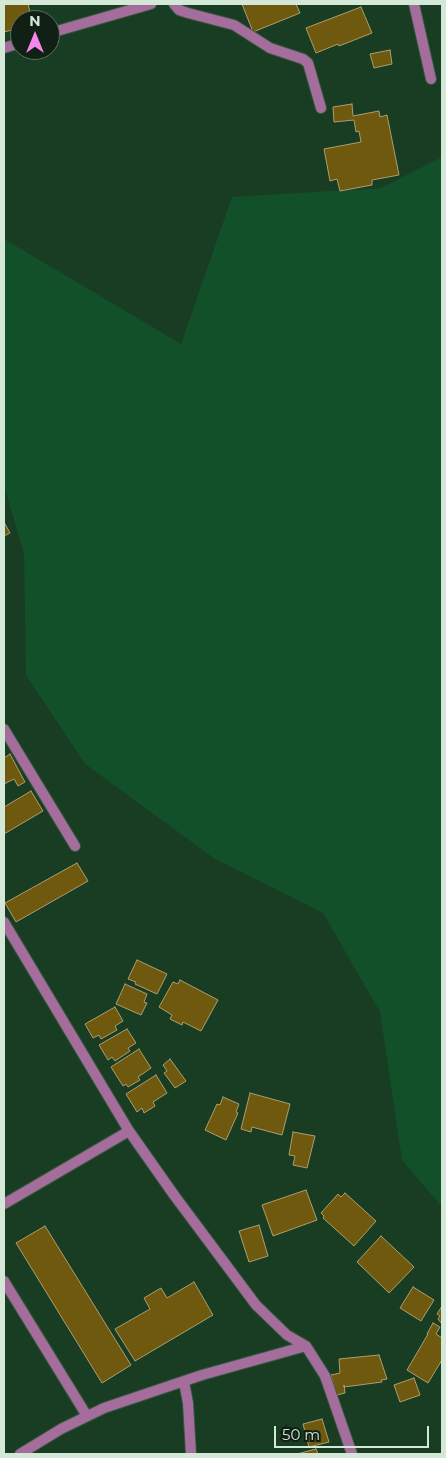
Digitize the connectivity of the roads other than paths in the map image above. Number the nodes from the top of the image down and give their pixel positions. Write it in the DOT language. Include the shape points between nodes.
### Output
graph roads {
  1 [pos="151,4"];
  2 [pos="174,4"];
  3 [pos="414,4"];
  4 [pos="60,31"];
  5 [pos="431,79"];
  6 [pos="322,108"];
  7 [pos="4,729"];
  8 [pos="75,846"];
  9 [pos="4,922"];
  10 [pos="129,1131"];
  11 [pos="4,1204"];
  12 [pos="4,1281"];
  13 [pos="306,1346"];
  14 [pos="184,1382"];
  15 [pos="87,1416"];
  16 [pos="20,1454"];
  17 [pos="191,1454"];
  18 [pos="352,1454"];
  1 -- 4 [label="street"];
  2 -- 6 [label="street" via="179,10 234,25 270,48 303,59 308,63"];
  3 -- 5 [label="street"];
  7 -- 8 [label="street"];
  9 -- 10 [label="street"];
  10 -- 11 [label="street"];
  10 -- 13 [label="street" via="256,1305 287,1335"];
  12 -- 15 [label="street"];
  13 -- 14 [label="street"];
  13 -- 18 [label="street" via="325,1376"];
  14 -- 15 [label="street"];
  14 -- 17 [label="street"];
  15 -- 16 [label="street"];
}
